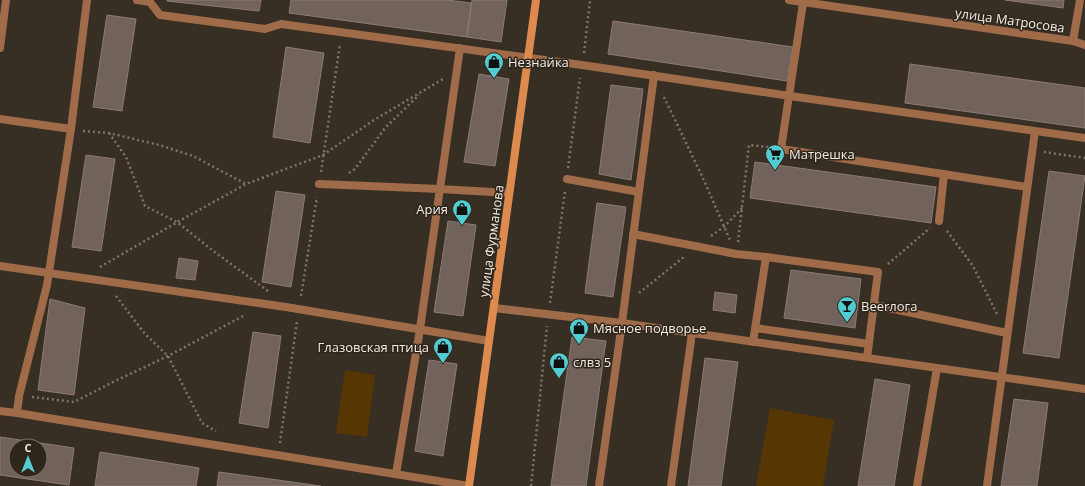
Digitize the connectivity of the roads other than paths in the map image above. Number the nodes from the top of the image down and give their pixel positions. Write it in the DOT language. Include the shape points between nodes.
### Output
graph roads {
  1 [pos="6,0"];
  2 [pos="87,0"];
  3 [pos="137,0"];
  4 [pos="536,0"];
  5 [pos="789,0"];
  6 [pos="1080,0"];
  7 [pos="803,2"];
  8 [pos="1073,41"];
  9 [pos="1085,44"];
  10 [pos="0,48"];
  11 [pos="460,48"];
  12 [pos="528,57"];
  13 [pos="654,75"];
  14 [pos="790,96"];
  15 [pos="0,119"];
  16 [pos="71,129"];
  17 [pos="1035,131"];
  18 [pos="1085,138"];
  19 [pos="944,174"];
  20 [pos="567,179"];
  21 [pos="319,184"];
  22 [pos="1027,187"];
  23 [pos="440,189"];
  24 [pos="639,192"];
  25 [pos="509,193"];
  26 [pos="939,221"];
  27 [pos="633,234"];
  28 [pos="766,257"];
  29 [pos="0,266"];
  30 [pos="49,273"];
  31 [pos="874,305"];
  32 [pos="494,308"];
  33 [pos="622,323"];
  34 [pos="755,328"];
  35 [pos="420,329"];
  36 [pos="692,333"];
  37 [pos="1007,333"];
  38 [pos="489,341"];
  39 [pos="753,342"];
  40 [pos="869,344"];
  41 [pos="867,358"];
  42 [pos="937,368"];
  43 [pos="1002,378"];
  44 [pos="1085,389"];
  45 [pos="0,411"];
  46 [pos="17,413"];
  47 [pos="396,474"];
  48 [pos="469,486"];
  49 [pos="599,486"];
  50 [pos="671,486"];
  51 [pos="917,486"];
  52 [pos="987,486"];
  1 -- 10 [label="lane"];
  2 -- 16 [label="lane"];
  3 -- 11 [label="lane" via="150,2 160,15 266,29 281,24"];
  4 -- 12 [label="main road, улица Фурманова"];
  5 -- 7 [label="lane, улица Матросова"];
  6 -- 8 [label="lane"];
  7 -- 8 [label="lane, улица Матросова"];
  7 -- 14 [label="lane"];
  8 -- 9 [label="lane, улица Матросова"];
  11 -- 12 [label="lane"];
  11 -- 23 [label="lane"];
  12 -- 13 [label="lane"];
  12 -- 25 [label="main road, улица Фурманова"];
  13 -- 14 [label="lane"];
  13 -- 24 [label="lane"];
  14 -- 17 [label="lane"];
  14 -- 19 [label="lane" via="781,149"];
  15 -- 16 [label="lane"];
  16 -- 30 [label="lane"];
  17 -- 18 [label="lane"];
  17 -- 22 [label="lane"];
  19 -- 22 [label="lane"];
  19 -- 26 [label="lane"];
  20 -- 24 [label="lane"];
  21 -- 23 [label="lane"];
  22 -- 37 [label="lane"];
  23 -- 25 [label="lane"];
  23 -- 35 [label="lane"];
  24 -- 27 [label="lane"];
  25 -- 32 [label="main road, улица Фурманова"];
  27 -- 28 [label="lane" via="736,254"];
  27 -- 33 [label="lane"];
  28 -- 31 [label="lane" via="878,272"];
  28 -- 34 [label="lane"];
  29 -- 30 [label="lane"];
  30 -- 35 [label="lane"];
  30 -- 46 [label="lane"];
  31 -- 37 [label="lane"];
  31 -- 40 [label="lane"];
  32 -- 33 [label="lane"];
  32 -- 38 [label="main road, улица Фурманова"];
  33 -- 36 [label="lane"];
  33 -- 49 [label="lane"];
  34 -- 39 [label="lane"];
  34 -- 40 [label="lane"];
  35 -- 38 [label="lane"];
  35 -- 47 [label="lane"];
  36 -- 39 [label="lane"];
  36 -- 50 [label="lane"];
  37 -- 43 [label="lane"];
  38 -- 48 [label="main road, улица Фурманова"];
  39 -- 41 [label="lane"];
  40 -- 41 [label="lane"];
  41 -- 42 [label="lane"];
  42 -- 43 [label="lane"];
  42 -- 51 [label="lane"];
  43 -- 44 [label="lane"];
  43 -- 52 [label="lane"];
  45 -- 46 [label="lane"];
  46 -- 47 [label="lane"];
  47 -- 48 [label="lane"];
}
